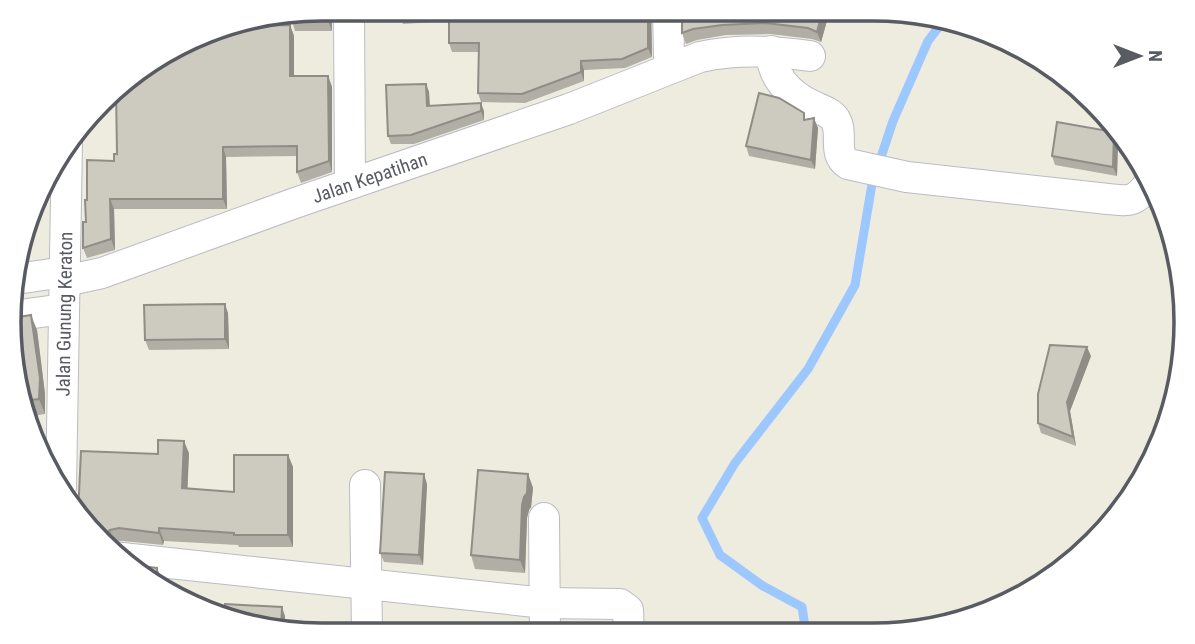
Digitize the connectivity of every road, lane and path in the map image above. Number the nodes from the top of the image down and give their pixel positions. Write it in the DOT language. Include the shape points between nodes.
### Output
graph roads {
  1 [pos="349,21"];
  2 [pos="668,21"];
  3 [pos="810,56"];
  4 [pos="773,60"];
  5 [pos="672,68"];
  6 [pos="67,163"];
  7 [pos="350,184"];
  8 [pos="1144,190"];
  9 [pos="24,281"];
  10 [pos="64,292"];
  11 [pos="22,312"];
  12 [pos="61,472"];
  13 [pos="365,485"];
  14 [pos="544,518"];
  15 [pos="137,560"];
  16 [pos="367,583"];
  17 [pos="545,603"];
  18 [pos="367,623"];
  19 [pos="545,623"];
  20 [pos="629,623"];
  1 -- 7 [label="street"];
  2 -- 5 [label="street"];
  3 -- 4 [label="street, Jalan Kepatihan"];
  4 -- 5 [label="street, Jalan Kepatihan" via="720,53"];
  4 -- 8 [label="street" via="796,97 835,119 840,154 848,164 907,177 1065,195 1126,200"];
  5 -- 7 [label="street, Jalan Kepatihan" via="569,109"];
  6 -- 10 [label="street, Jalan Gunung Keraton"];
  7 -- 10 [label="street, Jalan Kepatihan" via="102,273"];
  9 -- 10 [label="street"];
  10 -- 11 [label="street"];
  10 -- 12 [label="street, Jalan Gunung Keraton"];
  13 -- 16 [label="street"];
  14 -- 17 [label="street"];
  15 -- 16 [label="street"];
  16 -- 17 [label="street"];
  16 -- 18 [label="street"];
  17 -- 19 [label="street"];
  17 -- 20 [label="street" via="620,604 628,610"];
}
